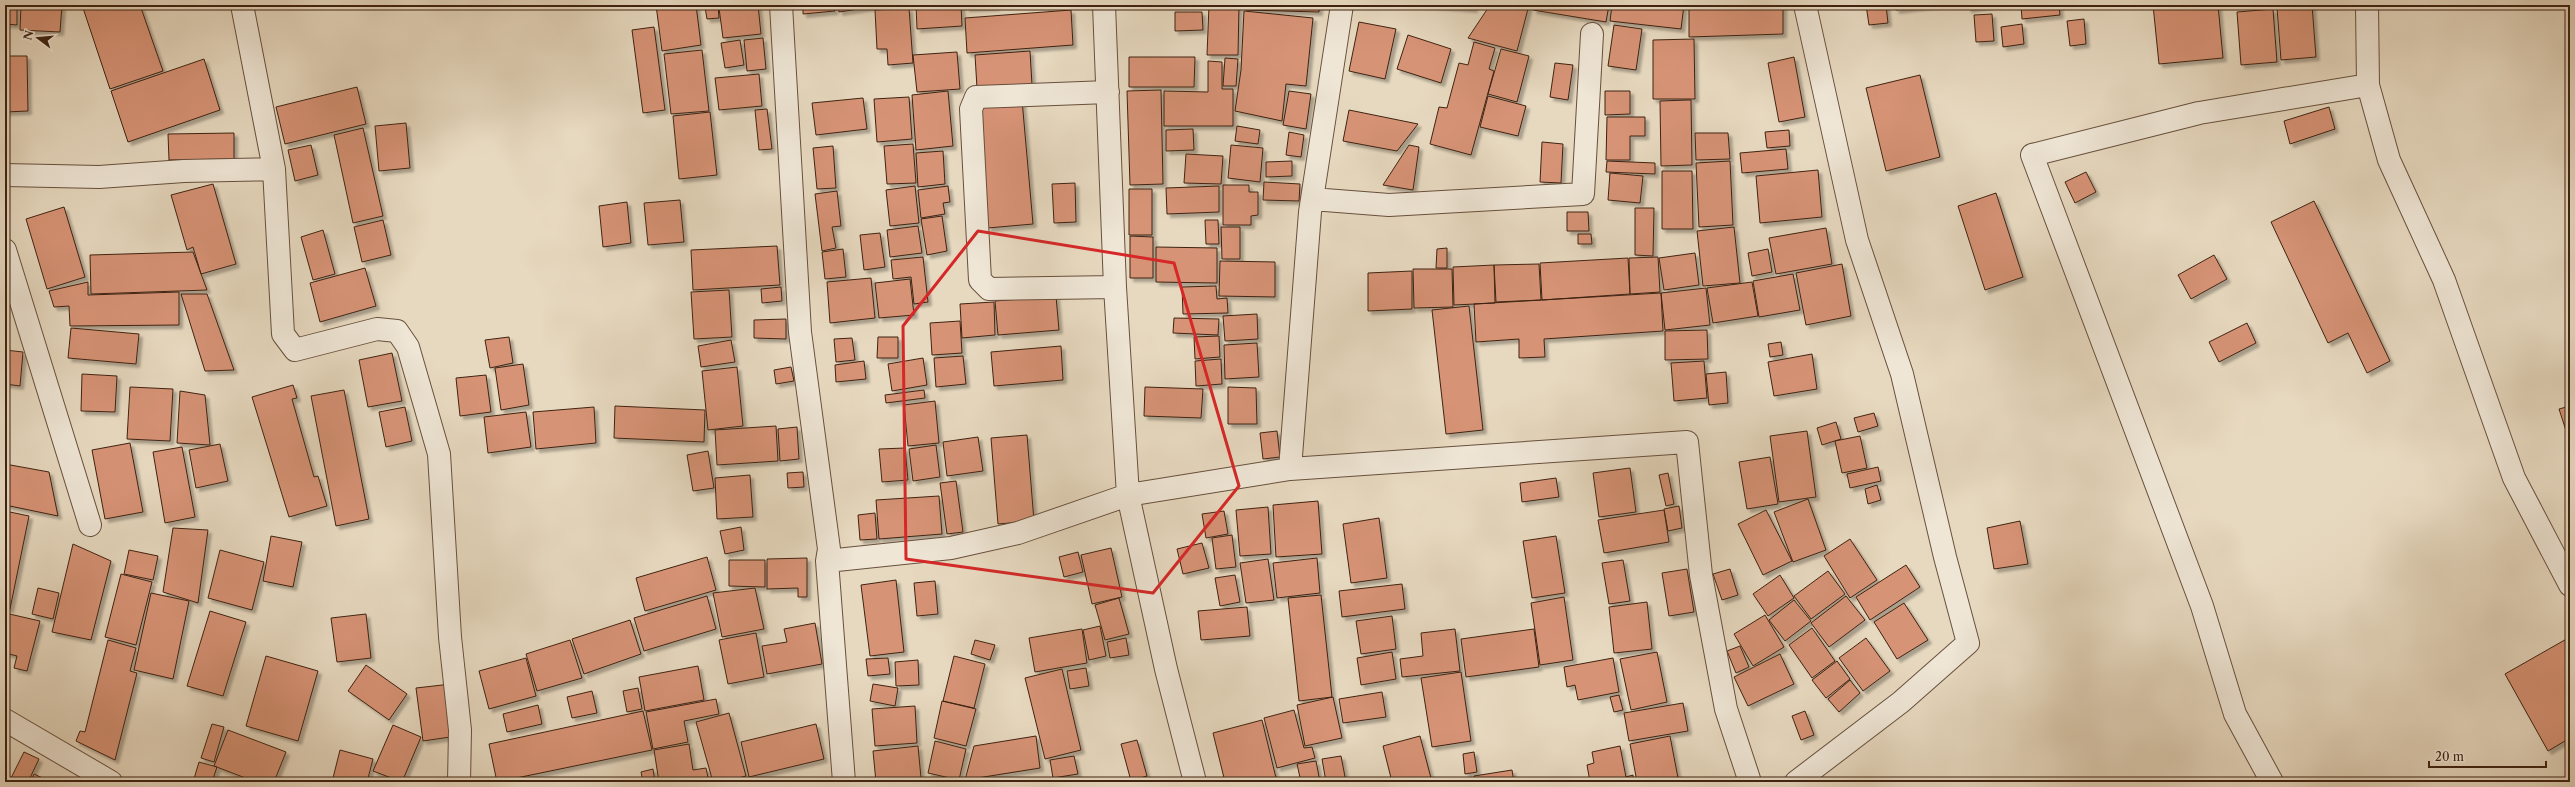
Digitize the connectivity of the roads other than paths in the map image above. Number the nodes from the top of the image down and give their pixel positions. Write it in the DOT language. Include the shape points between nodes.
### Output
graph roads {
  1 [pos="242,5"];
  2 [pos="781,5"];
  3 [pos="1104,5"];
  4 [pos="1342,5"];
  5 [pos="1805,5"];
  6 [pos="2367,5"];
  7 [pos="1592,34"];
  8 [pos="2368,85"];
  9 [pos="1108,92"];
  10 [pos="274,169"];
  11 [pos="5,175"];
  12 [pos="1312,199"];
  13 [pos="5,250"];
  14 [pos="1115,287"];
  15 [pos="1290,469"];
  16 [pos="1128,495"];
  17 [pos="90,525"];
  18 [pos="827,561"];
  19 [pos="2570,585"];
  20 [pos="5,720"];
  21 [pos="111,782"];
  22 [pos="459,782"];
  23 [pos="844,782"];
  24 [pos="1195,782"];
  25 [pos="1750,782"];
  26 [pos="1796,782"];
  27 [pos="2272,782"];
  1 -- 10 [label="street"];
  2 -- 18 [label="street" via="800,332 829,549"];
  3 -- 9 [label="street"];
  4 -- 12 [label="street"];
  5 -- 26 [label="street" via="1857,240 1902,374 1968,643 1901,702"];
  6 -- 8 [label="street"];
  7 -- 12 [label="street" via="1582,194 1389,205"];
  8 -- 19 [label="street" via="2390,160 2444,280 2514,478"];
  8 -- 27 [label="street" via="2199,113 2032,155 2202,606 2235,714"];
  9 -- 14 [label="street"];
  9 -- 14 [label="street" via="976,97 971,109 980,280 989,289"];
  10 -- 11 [label="street" via="184,171 99,177"];
  10 -- 22 [label="street" via="283,334 295,350 377,329 397,331 408,347 439,454 450,637 460,730"];
  12 -- 15 [label="street"];
  13 -- 17 [label="street"];
  14 -- 16 [label="street"];
  15 -- 16 [label="street"];
  15 -- 25 [label="street" via="1687,442 1703,583 1726,709"];
  16 -- 18 [label="street" via="1018,533 951,548"];
  16 -- 24 [label="street" via="1166,669"];
  18 -- 23 [label="street"];
  20 -- 21 [label="street"];
}
